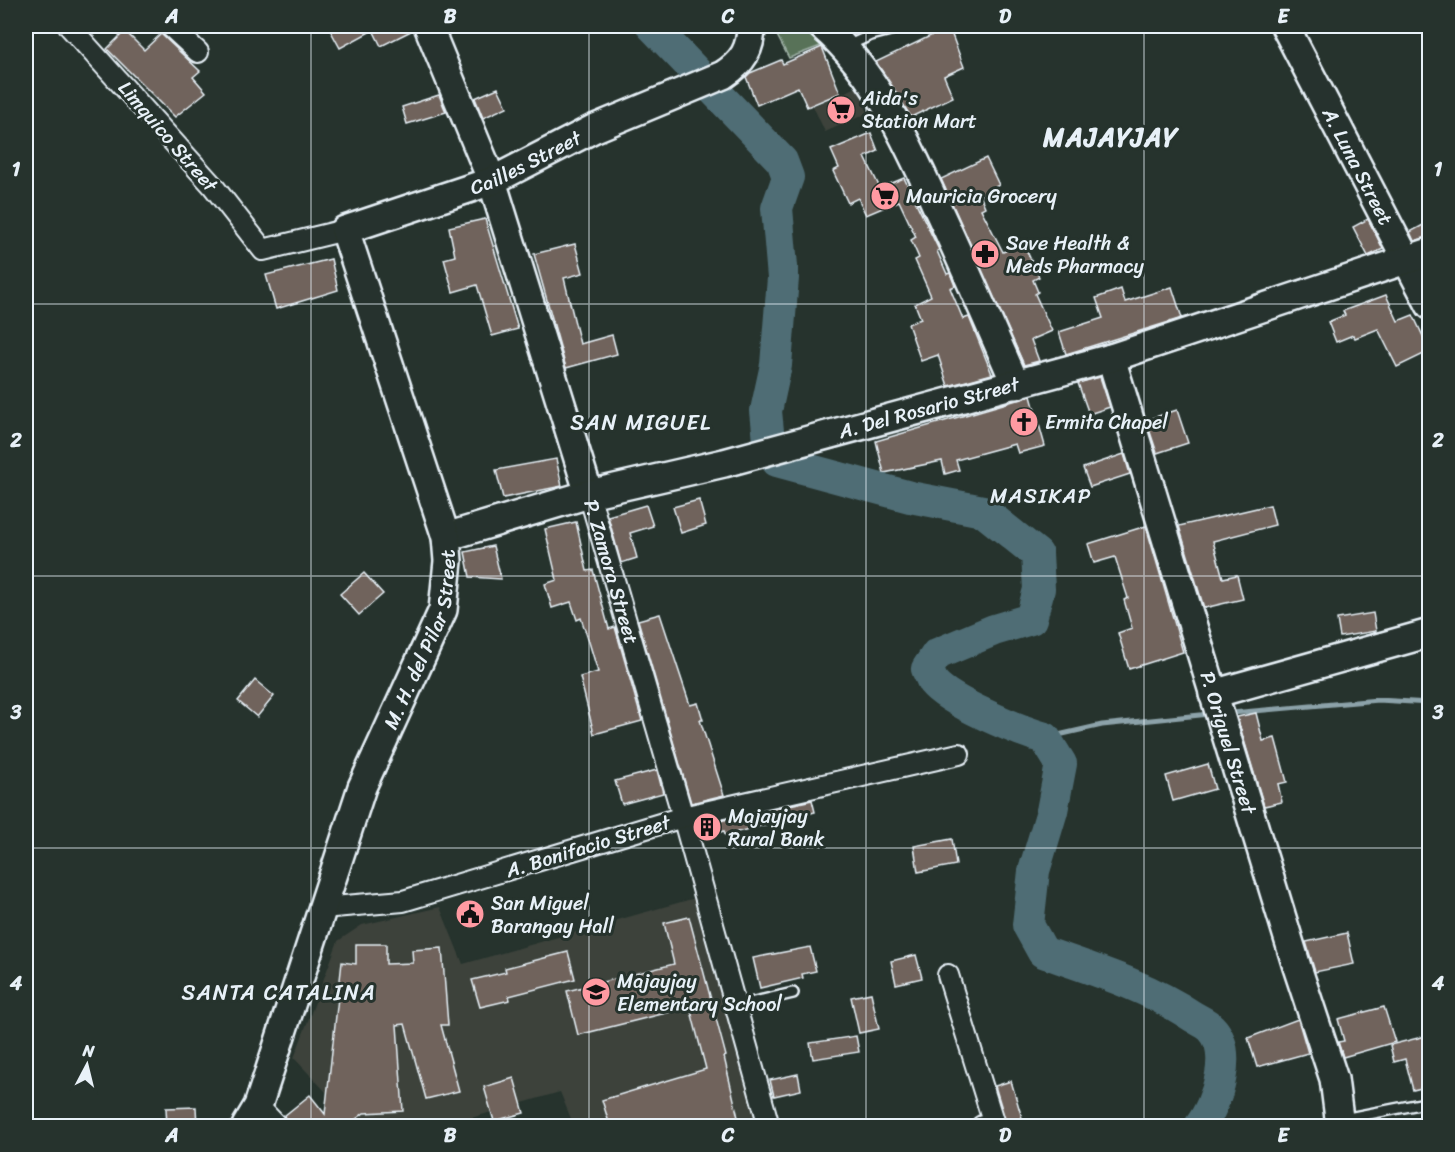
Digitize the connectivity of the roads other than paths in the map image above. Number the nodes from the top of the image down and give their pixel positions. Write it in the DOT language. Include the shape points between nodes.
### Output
graph roads {
  1 [pos="69,26"];
  2 [pos="170,26"];
  3 [pos="428,26"];
  4 [pos="751,26"];
  5 [pos="822,26"];
  6 [pos="1285,26"];
  7 [pos="894,28"];
  8 [pos="847,46"];
  9 [pos="198,52"];
  10 [pos="492,181"];
  11 [pos="345,230"];
  12 [pos="263,250"];
  13 [pos="1417,256"];
  14 [pos="1430,305"];
  15 [pos="1111,358"];
  16 [pos="1017,385"];
  17 [pos="589,494"];
  18 [pos="446,537"];
  19 [pos="1430,633"];
  20 [pos="1213,694"];
  21 [pos="959,754"];
  22 [pos="683,817"];
  23 [pos="322,908"];
  24 [pos="948,975"];
  25 [pos="793,993"];
  26 [pos="737,1006"];
  27 [pos="1420,1104"];
  28 [pos="252,1116"];
  29 [pos="1340,1123"];
  30 [pos="277,1126"];
  31 [pos="769,1126"];
  32 [pos="982,1126"];
  1 -- 12 [label="street, Limquico Street" via="213,186"];
  2 -- 9 [label="street"];
  3 -- 10 [label="main road, P. Zamora Street"];
  4 -- 10 [label="main road, Cailles Street" via="747,53 723,75 593,129"];
  5 -- 8 [label="main road"];
  6 -- 13 [label="main road, A. Luna Street"];
  7 -- 8 [label="lane"];
  8 -- 16 [label="main road" via="874,85 918,166"];
  10 -- 11 [label="main road, Cailles Street"];
  10 -- 17 [label="main road, P. Zamora Street"];
  11 -- 12 [label="street, Cailles Street"];
  11 -- 18 [label="main road, M. H. del Pilar Street"];
  13 -- 14 [label="main road, A. Luna Street"];
  13 -- 15 [label="main road, A. Del Rosario Street"];
  15 -- 16 [label="main road, A. Del Rosario Street"];
  15 -- 20 [label="main road, P. Origuel Street"];
  16 -- 17 [label="main road, A. Del Rosario Street" via="724,463"];
  17 -- 18 [label="main road, A. Del Rosario Street"];
  17 -- 22 [label="street, P. Zamora Street"];
  18 -- 23 [label="main road, M. H. del Pilar Street" via="443,610 362,787"];
  19 -- 20 [label="main road"];
  20 -- 29 [label="main road, P. Origuel Street" via="1334,1079"];
  21 -- 22 [label="street, A. Bonifacio Street"];
  22 -- 23 [label="street, A. Bonifacio Street" via="403,901"];
  22 -- 26 [label="street, P. Zamora Street"];
  23 -- 28 [label="main road, M. H. del Pilar Street"];
  24 -- 32 [label="street" via="994,1124"];
  25 -- 26 [label="lane"];
  26 -- 31 [label="street, P. Zamora Street"];
  27 -- 29 [label="lane"];
  28 -- 30 [label="street"];
}
